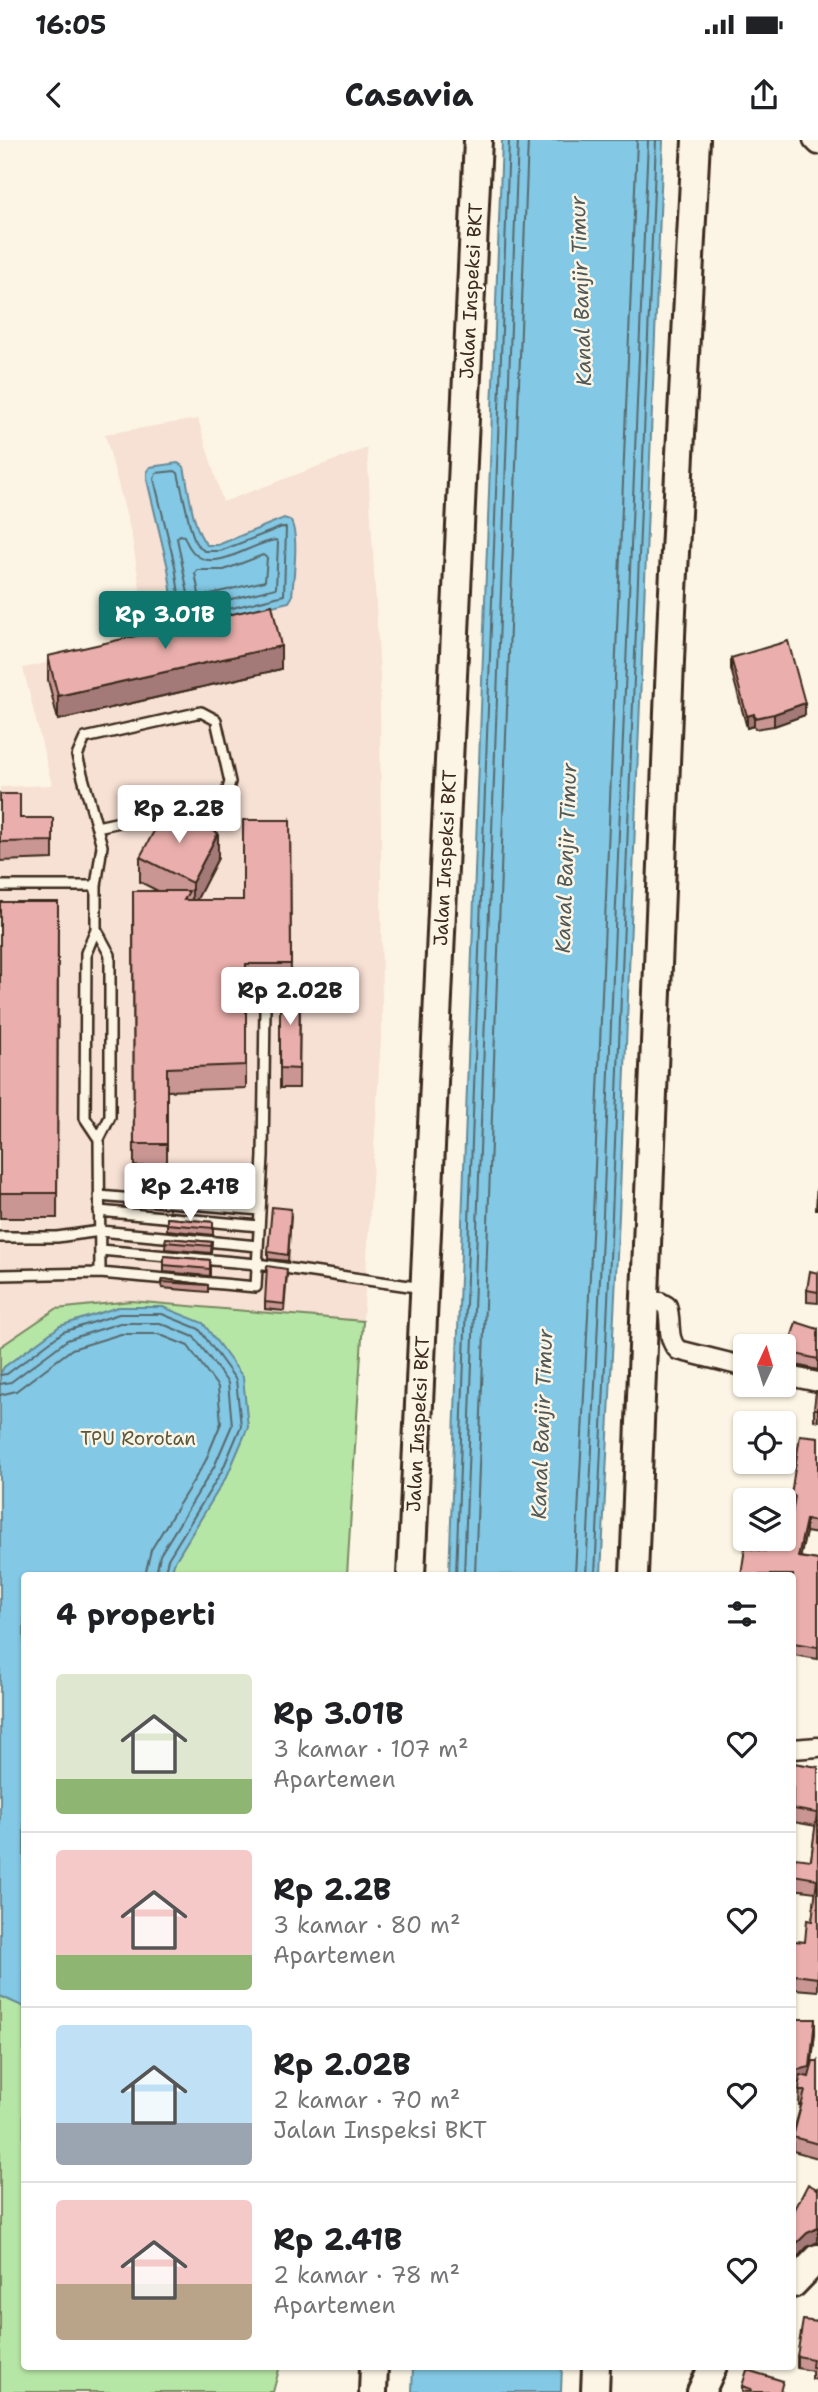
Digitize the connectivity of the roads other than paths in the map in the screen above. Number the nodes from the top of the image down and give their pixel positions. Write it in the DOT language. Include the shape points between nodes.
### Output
graph roads {
  1 [pos="478,140"];
  2 [pos="696,140"];
  3 [pos="813,140"];
  4 [pos="818,145"];
  5 [pos="97,827"];
  6 [pos="0,886"];
  7 [pos="96,886"];
  8 [pos="96,929"];
  9 [pos="265,1008"];
  10 [pos="99,1139"];
  11 [pos="99,1196"];
  12 [pos="260,1210"];
  13 [pos="99,1211"];
  14 [pos="259,1226"];
  15 [pos="100,1231"];
  16 [pos="0,1237"];
  17 [pos="258,1246"];
  18 [pos="100,1250"];
  19 [pos="257,1264"];
  20 [pos="100,1273"];
  21 [pos="0,1275"];
  22 [pos="425,1289"];
  23 [pos="645,1301"];
  24 [pos="733,1364"];
  25 [pos="796,1378"];
  26 [pos="818,1382"];
  27 [pos="411,1572"];
  28 [pos="634,1572"];
  29 [pos="818,1747"];
  30 [pos="796,1749"];
  31 [pos="818,2258"];
  32 [pos="796,2281"];
  33 [pos="374,2370"];
  34 [pos="596,2370"];
  35 [pos="711,2370"];
  36 [pos="373,2392"];
  37 [pos="595,2392"];
  38 [pos="701,2392"];
  1 -- 22 [label="street, Jalan Inspeksi BKT"];
  2 -- 23 [label="street"];
  3 -- 4 [label="street"];
  5 -- 5 [label="lane" via="77,756 85,738 201,712 216,720 230,782 225,799"];
  5 -- 7 [label="lane" via="102,846"];
  6 -- 7 [label="lane"];
  7 -- 8 [label="lane"];
  8 -- 10 [label="lane" via="110,955 110,1117"];
  8 -- 10 [label="lane" via="86,953 85,1118"];
  9 -- 12 [label="lane"];
  10 -- 11 [label="lane"];
  11 -- 12 [label="lane"];
  11 -- 13 [label="lane"];
  12 -- 14 [label="lane"];
  13 -- 14 [label="lane"];
  13 -- 15 [label="lane"];
  14 -- 17 [label="lane"];
  15 -- 16 [label="lane"];
  15 -- 17 [label="lane"];
  15 -- 18 [label="lane"];
  17 -- 19 [label="lane"];
  18 -- 19 [label="lane"];
  18 -- 20 [label="lane"];
  19 -- 20 [label="lane" via="256,1287"];
  19 -- 22 [label="lane"];
  20 -- 21 [label="lane"];
  22 -- 27 [label="street, Jalan Inspeksi BKT"];
  23 -- 24 [label="street" via="667,1306 672,1345 678,1350"];
  23 -- 28 [label="street"];
  25 -- 26 [label="street"];
  29 -- 30 [label="street"];
  31 -- 32 [label="street"];
  33 -- 36 [label="street"];
  34 -- 37 [label="street"];
  35 -- 38 [label="street"];
}
